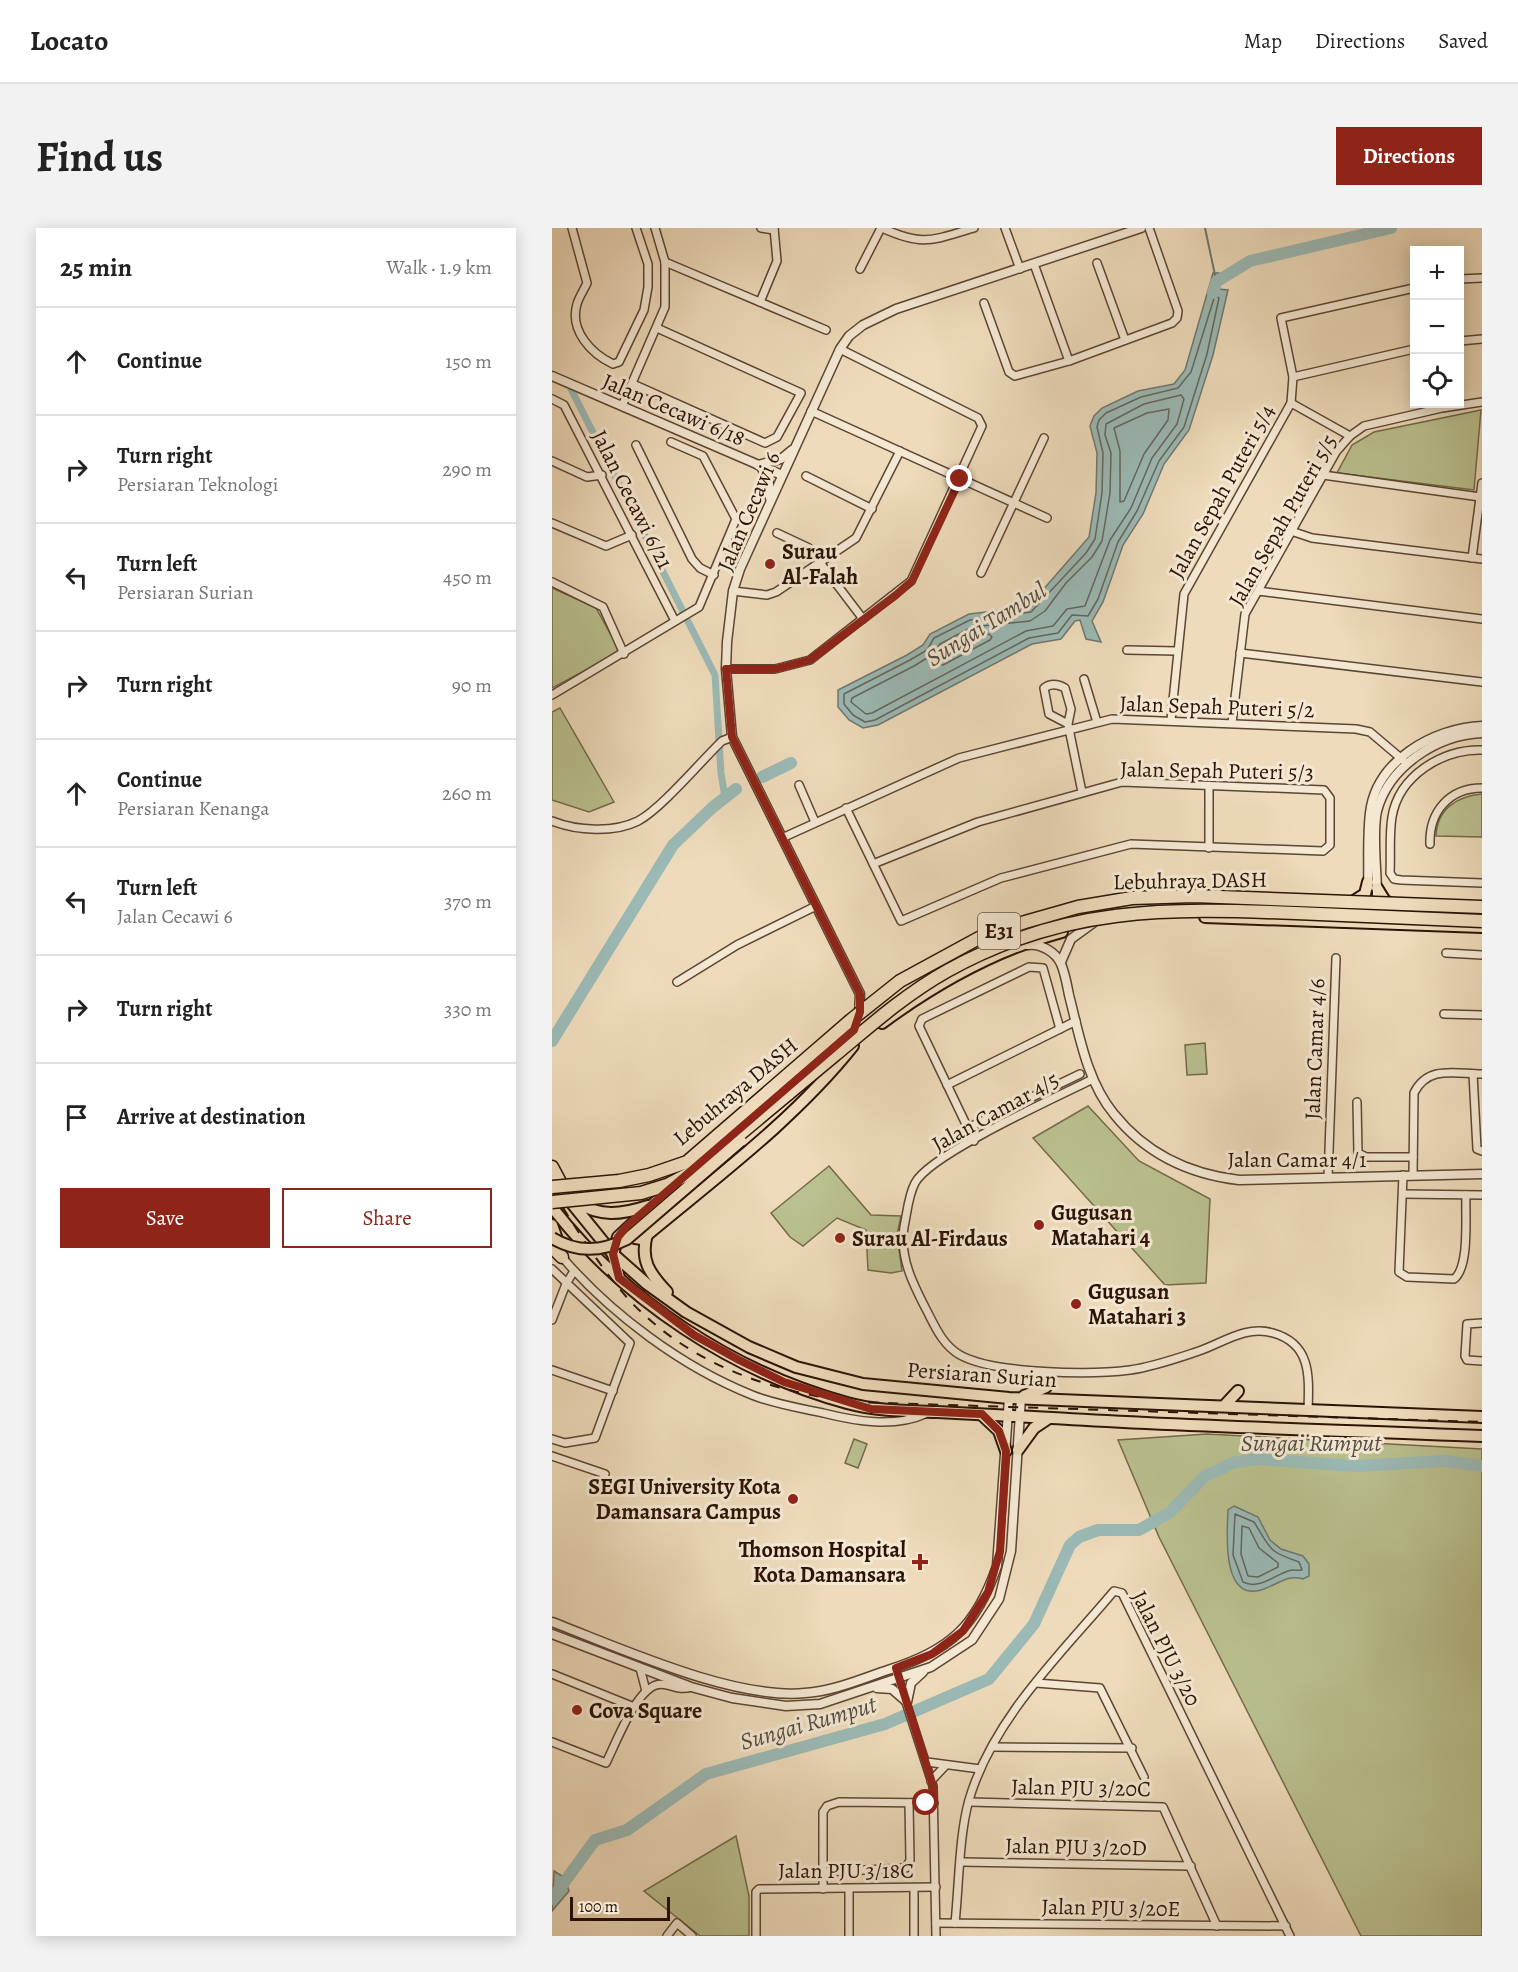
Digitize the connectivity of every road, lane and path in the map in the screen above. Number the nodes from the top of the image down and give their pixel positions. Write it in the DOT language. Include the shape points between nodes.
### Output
graph roads {
  1 [pos="572,228"];
  2 [pos="636,228"];
  3 [pos="655,228"];
  4 [pos="761,228"];
  5 [pos="882,228"];
  6 [pos="974,228"];
  7 [pos="1005,228"];
  8 [pos="1141,228"];
  9 [pos="1149,228"];
  10 [pos="774,229"];
  11 [pos="958,230"];
  12 [pos="665,262"];
  13 [pos="1034,264"];
  14 [pos="1097,264"];
  15 [pos="860,269"];
  16 [pos="1020,269"];
  17 [pos="1482,278"];
  18 [pos="1464,279"];
  19 [pos="1410,289"];
  20 [pos="760,302"];
  21 [pos="984,303"];
  22 [pos="657,328"];
  23 [pos="826,330"];
  24 [pos="1482,339"];
  25 [pos="1125,340"];
  26 [pos="1464,341"];
  27 [pos="840,349"];
  28 [pos="1410,350"];
  29 [pos="1069,361"];
  30 [pos="552,376"];
  31 [pos="1293,377"];
  32 [pos="633,384"];
  33 [pos="552,399"];
  34 [pos="1482,402"];
  35 [pos="1291,403"];
  36 [pos="622,406"];
  37 [pos="811,411"];
  38 [pos="1350,436"];
  39 [pos="1044,438"];
  40 [pos="671,442"];
  41 [pos="796,444"];
  42 [pos="636,445"];
  43 [pos="900,451"];
  44 [pos="552,461"];
  45 [pos="760,466"];
  46 [pos="602,475"];
  47 [pos="782,475"];
  48 [pos="1323,475"];
  49 [pos="806,476"];
  50 [pos="960,479"];
  51 [pos="1482,483"];
  52 [pos="1480,497"];
  53 [pos="769,504"];
  54 [pos="1015,504"];
  55 [pos="872,509"];
  56 [pos="1047,518"];
  57 [pos="552,523"];
  58 [pos="1291,531"];
  59 [pos="777,533"];
  60 [pos="632,535"];
  61 [pos="1472,558"];
  62 [pos="1482,559"];
  63 [pos="821,562"];
  64 [pos="981,573"];
  65 [pos="714,575"];
  66 [pos="552,582"];
  67 [pos="733,591"];
  68 [pos="1258,591"];
  69 [pos="863,619"];
  70 [pos="1482,620"];
  71 [pos="675,621"];
  72 [pos="1127,650"];
  73 [pos="1177,651"];
  74 [pos="1240,653"];
  75 [pos="624,654"];
  76 [pos="726,669"];
  77 [pos="1084,679"];
  78 [pos="1482,682"];
  79 [pos="552,695"];
  80 [pos="1171,720"];
  81 [pos="1098,722"];
  82 [pos="1232,723"];
  83 [pos="1482,726"];
  84 [pos="1068,727"];
  85 [pos="1482,733"];
  86 [pos="732,737"];
  87 [pos="1482,750"];
  88 [pos="1404,761"];
  89 [pos="799,785"];
  90 [pos="1209,786"];
  91 [pos="1482,788"];
  92 [pos="1082,792"];
  93 [pos="846,808"];
  94 [pos="552,821"];
  95 [pos="815,822"];
  96 [pos="782,838"];
  97 [pos="1430,844"];
  98 [pos="1209,848"];
  99 [pos="873,864"];
  100 [pos="1482,883"];
  101 [pos="1373,885"];
  102 [pos="1300,905"];
  103 [pos="816,906"];
  104 [pos="1482,906"];
  105 [pos="1373,911"];
  106 [pos="1426,911"];
  107 [pos="1482,912"];
  108 [pos="1244,918"];
  109 [pos="1482,921"];
  110 [pos="1093,923"];
  111 [pos="1482,926"];
  112 [pos="1023,945"];
  113 [pos="1446,953"];
  114 [pos="1482,955"];
  115 [pos="1336,958"];
  116 [pos="1061,962"];
  117 [pos="677,982"];
  118 [pos="860,994"];
  119 [pos="897,995"];
  120 [pos="1444,1014"];
  121 [pos="1482,1015"];
  122 [pos="1076,1021"];
  123 [pos="1060,1029"];
  124 [pos="854,1030"];
  125 [pos="853,1046"];
  126 [pos="1080,1074"];
  127 [pos="1473,1074"];
  128 [pos="1482,1074"];
  129 [pos="1094,1079"];
  130 [pos="947,1085"];
  131 [pos="1357,1102"];
  132 [pos="1479,1112"];
  133 [pos="968,1128"];
  134 [pos="974,1140"];
  135 [pos="1482,1152"];
  136 [pos="1413,1157"];
  137 [pos="552,1167"];
  138 [pos="1482,1174"];
  139 [pos="1408,1175"];
  140 [pos="552,1176"];
  141 [pos="1328,1178"];
  142 [pos="552,1187"];
  143 [pos="1403,1194"];
  144 [pos="1466,1195"];
  145 [pos="1482,1195"];
  146 [pos="569,1199"];
  147 [pos="552,1202"];
  148 [pos="653,1204"];
  149 [pos="552,1207"];
  150 [pos="552,1225"];
  151 [pos="627,1226"];
  152 [pos="647,1234"];
  153 [pos="552,1238"];
  154 [pos="552,1247"];
  155 [pos="613,1254"];
  156 [pos="562,1257"];
  157 [pos="552,1269"];
  158 [pos="574,1271"];
  159 [pos="619,1278"];
  160 [pos="566,1284"];
  161 [pos="686,1312"];
  162 [pos="553,1315"];
  163 [pos="1482,1323"];
  164 [pos="1482,1362"];
  165 [pos="552,1370"];
  166 [pos="1046,1388"];
  167 [pos="613,1391"];
  168 [pos="1238,1391"];
  169 [pos="1015,1398"];
  170 [pos="1225,1405"];
  171 [pos="1308,1410"];
  172 [pos="928,1412"];
  173 [pos="982,1414"];
  174 [pos="1008,1417"];
  175 [pos="1020,1417"];
  176 [pos="1482,1417"];
  177 [pos="1050,1418"];
  178 [pos="1482,1436"];
  179 [pos="552,1439"];
  180 [pos="1018,1450"];
  181 [pos="1006,1451"];
  182 [pos="552,1456"];
  183 [pos="605,1474"];
  184 [pos="552,1622"];
  185 [pos="552,1634"];
  186 [pos="931,1666"];
  187 [pos="640,1668"];
  188 [pos="896,1668"];
  189 [pos="552,1674"];
  190 [pos="899,1678"];
  191 [pos="1036,1683"];
  192 [pos="692,1687"];
  193 [pos="863,1690"];
  194 [pos="646,1691"];
  195 [pos="908,1704"];
  196 [pos="634,1707"];
  197 [pos="552,1742"];
  198 [pos="993,1746"];
  199 [pos="1132,1748"];
  200 [pos="927,1762"];
  201 [pos="945,1766"];
  202 [pos="980,1769"];
  203 [pos="1144,1777"];
  204 [pos="931,1781"];
  205 [pos="969,1802"];
  206 [pos="909,1803"];
  207 [pos="934,1803"];
  208 [pos="962,1862"];
  209 [pos="1191,1866"];
  210 [pos="823,1872"];
  211 [pos="936,1887"];
  212 [pos="914,1888"];
  213 [pos="822,1889"];
  214 [pos="849,1889"];
  215 [pos="936,1923"];
  216 [pos="956,1923"];
  217 [pos="1217,1926"];
  218 [pos="1286,1926"];
  219 [pos="667,1936"];
  220 [pos="692,1936"];
  221 [pos="756,1936"];
  222 [pos="849,1936"];
  223 [pos="914,1936"];
  224 [pos="936,1936"];
  225 [pos="1290,1936"];
  1 -- 2 [label="street" via="587,283 577,304 578,325 586,346 613,364 619,362 645,301 648,264"];
  3 -- 12 [label="street"];
  4 -- 10 [label="street"];
  5 -- 11 [label="street" via="926,242"];
  5 -- 15 [label="street"];
  6 -- 11 [label="street"];
  7 -- 16 [label="street"];
  8 -- 13 [label="street, Jalan Cecawi 6"];
  9 -- 25 [label="street" via="1178,311 1177,318"];
  10 -- 20 [label="street" via="777,261"];
  12 -- 20 [label="street"];
  12 -- 22 [label="street" via="665,307"];
  13 -- 16 [label="street, Jalan Cecawi 6"];
  13 -- 29 [label="street"];
  14 -- 25 [label="street"];
  16 -- 27 [label="street, Jalan Cecawi 6" via="879,317 849,336"];
  17 -- 18 [label="street"];
  19 -- 31 [label="street, Jalan Sepah Puteri 5/4" via="1281,318"];
  20 -- 23 [label="street"];
  21 -- 29 [label="street" via="1009,372 1015,376"];
  22 -- 32 [label="street"];
  22 -- 32 [label="street" via="801,393 777,437 765,443"];
  24 -- 26 [label="street"];
  25 -- 29 [label="street"];
  27 -- 37 [label="street, Jalan Cecawi 6"];
  27 -- 50 [label="street" via="981,421"];
  28 -- 31 [label="street"];
  30 -- 36 [label="street, Jalan Cecawi 6/18"];
  31 -- 35 [label="street, Jalan Sepah Puteri 5/4"];
  32 -- 36 [label="street"];
  33 -- 46 [label="street, Jalan Cecawi 6/21" via="564,405"];
  34 -- 38 [label="street, Jalan Sepah Puteri 5/5" via="1364,426"];
  35 -- 38 [label="street"];
  35 -- 73 [label="street, Jalan Sepah Puteri 5/4" via="1184,594"];
  36 -- 45 [label="street, Jalan Cecawi 6/18"];
  37 -- 41 [label="street, Jalan Cecawi 6"];
  37 -- 43 [label="street"];
  38 -- 48 [label="street, Jalan Sepah Puteri 5/5"];
  39 -- 54 [label="street"];
  40 -- 65 [label="street" via="703,456 736,518"];
  41 -- 45 [label="street" via="781,459"];
  41 -- 47 [label="street, Jalan Cecawi 6"];
  42 -- 65 [label="street" via="692,560"];
  43 -- 50 [label="street"];
  43 -- 55 [label="street"];
  44 -- 46 [label="street" via="587,477"];
  45 -- 47 [label="street, Jalan Cecawi 6/18"];
  45 -- 53 [label="street" via="770,484"];
  46 -- 60 [label="street, Jalan Cecawi 6/21"];
  47 -- 53 [label="street, Jalan Cecawi 6"];
  48 -- 52 [label="street"];
  48 -- 58 [label="street, Jalan Sepah Puteri 5/5"];
  49 -- 55 [label="street"];
  50 -- 54 [label="street"];
  50 -- 69 [label="street" via="912,581"];
  51 -- 52 [label="street"];
  52 -- 61 [label="street"];
  53 -- 67 [label="street, Jalan Cecawi 6"];
  54 -- 56 [label="street"];
  54 -- 64 [label="street"];
  55 -- 63 [label="street" via="856,538"];
  57 -- 60 [label="street" via="606,546"];
  58 -- 61 [label="street" via="1312,538"];
  58 -- 68 [label="street, Jalan Sepah Puteri 5/5"];
  59 -- 63 [label="street" via="800,542"];
  60 -- 71 [label="street, Jalan Cecawi 6/21"];
  61 -- 62 [label="street"];
  63 -- 67 [label="street" via="767,595"];
  63 -- 69 [label="street"];
  65 -- 71 [label="street" via="701,604"];
  66 -- 75 [label="street" via="603,607"];
  67 -- 76 [label="street, Jalan Cecawi 6"];
  68 -- 70 [label="street"];
  68 -- 74 [label="street, Jalan Sepah Puteri 5/5" via="1245,614"];
  69 -- 76 [label="street" via="810,660 775,669"];
  71 -- 75 [label="street"];
  72 -- 73 [label="street"];
  73 -- 80 [label="street, Jalan Sepah Puteri 5/4"];
  74 -- 78 [label="street"];
  74 -- 82 [label="street, Jalan Sepah Puteri 5/5"];
  75 -- 79 [label="street"];
  76 -- 86 [label="street, Jalan Cecawi 6"];
  77 -- 81 [label="street"];
  80 -- 81 [label="street, Jalan Sepah Puteri 5/2" via="1128,717"];
  80 -- 82 [label="street, Jalan Sepah Puteri 5/2"];
  81 -- 84 [label="street, Jalan Sepah Puteri 5/2"];
  82 -- 88 [label="street, Jalan Sepah Puteri 5/2" via="1370,732"];
  83 -- 88 [label="street" via="1436,736"];
  84 -- 84 [label="street" via="1049,714 1044,688 1047,686 1065,688 1071,709"];
  84 -- 92 [label="street"];
  84 -- 93 [label="street, Jalan Sepah Puteri 5/2" via="959,758"];
  85 -- 88 [label="street" via="1438,745"];
  86 -- 94 [label="street" via="720,743 640,820 611,828 580,828"];
  86 -- 96 [label="street, Jalan Cecawi 6"];
  87 -- 100 [label="street" via="1443,757 1416,774 1402,792 1392,816 1390,873 1401,880"];
  88 -- 101 [label="street" via="1377,813"];
  89 -- 95 [label="street"];
  90 -- 92 [label="street, Jalan Sepah Puteri 5/3" via="1135,781"];
  90 -- 98 [label="street"];
  90 -- 98 [label="street, Jalan Sepah Puteri 5/3" via="1324,790 1330,798 1330,845 1323,851"];
  91 -- 97 [label="street" via="1459,792 1439,808 1429,830"];
  92 -- 99 [label="street, Jalan Sepah Puteri 5/3" via="978,822"];
  93 -- 95 [label="street, Jalan Sepah Puteri 5/2"];
  93 -- 99 [label="street"];
  95 -- 96 [label="street, Jalan Sepah Puteri 5/2"];
  96 -- 103 [label="street, Jalan Cecawi 6"];
  98 -- 99 [label="street, Jalan Sepah Puteri 5/3" via="1131,844 1001,878 901,921"];
  101 -- 102 [label="main road" via="1352,903"];
  101 -- 105 [label="street"];
  101 -- 106 [label="main road" via="1385,901"];
  102 -- 105 [label="main road"];
  102 -- 119 [label="main road" via="1184,902 1098,911 1047,922 979,947 930,972"];
  103 -- 117 [label="street" via="737,945"];
  103 -- 118 [label="street, Jalan Cecawi 6"];
  104 -- 142 [label="highway, Lebuhraya DASH / E31, bridge" via="1194,896 1132,898 1024,922 979,938 900,981 687,1162 619,1181"];
  105 -- 106 [label="main road"];
  105 -- 108 [label="main road" via="1358,917"];
  105 -- 111 [label="main road" via="1383,919"];
  106 -- 107 [label="main road"];
  108 -- 110 [label="main road" via="1168,916"];
  108 -- 111 [label="main road"];
  109 -- 147 [label="highway, Lebuhraya DASH / E31, bridge" via="1188,909 1135,912 1030,935 977,956 906,996 698,1168 667,1185 641,1193"];
  110 -- 112 [label="main road"];
  110 -- 116 [label="street" via="1071,939"];
  112 -- 116 [label="street" via="1043,946"];
  112 -- 125 [label="main road" via="940,984"];
  113 -- 114 [label="street"];
  115 -- 141 [label="street, Jalan Camar 4/6"];
  116 -- 122 [label="street, Jalan Camar 4/1"];
  118 -- 119 [label="street" via="876,1000"];
  118 -- 124 [label="street"];
  119 -- 124 [label="main road"];
  120 -- 121 [label="street"];
  122 -- 123 [label="street"];
  122 -- 129 [label="street, Jalan Camar 4/1"];
  123 -- 130 [label="street"];
  123 -- 130 [label="street" via="1043,968 1036,966 922,1019 919,1026"];
  124 -- 148 [label="main road"];
  125 -- 152 [label="main road" via="764,1136"];
  125 -- 153 [label="main road, bridge" via="627,1239 611,1247 582,1250"];
  126 -- 133 [label="street"];
  127 -- 128 [label="street"];
  127 -- 132 [label="street"];
  127 -- 136 [label="street" via="1432,1073 1419,1084 1414,1093"];
  129 -- 134 [label="street, Jalan Camar 4/5"];
  129 -- 141 [label="street, Jalan Camar 4/1" via="1112,1112 1135,1137 1180,1166 1239,1180"];
  130 -- 133 [label="street"];
  131 -- 136 [label="street" via="1358,1153 1366,1157"];
  132 -- 135 [label="street" via="1477,1149"];
  133 -- 134 [label="street"];
  134 -- 171 [label="street, Jalan Camar 4/5" via="948,1154 916,1181 903,1236 909,1275 939,1334 959,1355 995,1367 1110,1372 1133,1370 1198,1352 1236,1334 1262,1331 1282,1336 1304,1354"];
  136 -- 139 [label="street"];
  137 -- 146 [label="highway"];
  138 -- 139 [label="street, Jalan Camar 4/1"];
  139 -- 141 [label="street, Jalan Camar 4/1"];
  139 -- 143 [label="street"];
  140 -- 146 [label="main road, Persiaran Surian"];
  143 -- 144 [label="street"];
  143 -- 144 [label="street" via="1399,1272 1407,1277 1448,1279 1458,1276 1464,1262"];
  144 -- 145 [label="street"];
  146 -- 148 [label="main road" via="605,1214 626,1213"];
  146 -- 155 [label="main road, Persiaran Surian"];
  148 -- 151 [label="main road"];
  149 -- 159 [label="main road, Persiaran Surian"];
  150 -- 156 [label="main road"];
  151 -- 152 [label="main road" via="628,1233 635,1238 642,1239"];
  151 -- 155 [label="main road" via="618,1237"];
  152 -- 161 [label="main road" via="644,1258 650,1274"];
  154 -- 156 [label="highway"];
  155 -- 159 [label="main road"];
  155 -- 161 [label="main road, Persiaran Surian"];
  156 -- 158 [label="street"];
  157 -- 160 [label="street"];
  158 -- 160 [label="street"];
  158 -- 172 [label="street" via="654,1338 751,1395 846,1419 909,1421"];
  159 -- 172 [label="main road, Persiaran Surian" via="694,1335 784,1382 871,1409"];
  160 -- 162 [label="street"];
  160 -- 167 [label="street" via="630,1343"];
  161 -- 169 [label="main road, Persiaran Surian" via="796,1367 863,1384"];
  163 -- 164 [label="street" via="1467,1324 1466,1356 1467,1360"];
  165 -- 167 [label="street"];
  166 -- 169 [label="main road"];
  167 -- 179 [label="street" via="595,1438 565,1443"];
  168 -- 170 [label="main road"];
  169 -- 170 [label="main road, Persiaran Surian"];
  169 -- 174 [label="street"];
  169 -- 175 [label="street"];
  170 -- 171 [label="main road, Persiaran Surian"];
  171 -- 176 [label="main road, Persiaran Surian"];
  172 -- 173 [label="main road, Persiaran Surian"];
  173 -- 174 [label="main road, Persiaran Surian"];
  173 -- 181 [label="main road" via="999,1431"];
  174 -- 175 [label="main road, Persiaran Surian"];
  174 -- 181 [label="street"];
  175 -- 177 [label="main road, Persiaran Surian"];
  175 -- 180 [label="street"];
  177 -- 178 [label="main road, Persiaran Surian"];
  177 -- 180 [label="main road" via="1034,1428"];
  180 -- 186 [label="street" via="1011,1551 999,1599 972,1640"];
  181 -- 188 [label="street" via="1000,1551 988,1592 963,1631 932,1654"];
  182 -- 183 [label="street"];
  184 -- 188 [label="street" via="702,1678 784,1693 818,1692"];
  185 -- 187 [label="street"];
  186 -- 190 [label="street"];
  186 -- 195 [label="street" via="911,1683"];
  187 -- 192 [label="street"];
  187 -- 194 [label="street"];
  188 -- 190 [label="street"];
  189 -- 196 [label="street"];
  190 -- 193 [label="street"];
  190 -- 195 [label="street"];
  191 -- 198 [label="street, Jalan PJU 3/20"];
  191 -- 199 [label="street" via="1100,1688"];
  191 -- 218 [label="street, Jalan PJU 3/20" via="1114,1591 1122,1593"];
  192 -- 193 [label="street" via="786,1706 820,1704"];
  192 -- 194 [label="street" via="682,1690 662,1684"];
  193 -- 195 [label="street" via="892,1689"];
  194 -- 196 [label="street"];
  195 -- 200 [label="street"];
  196 -- 197 [label="street" via="606,1763"];
  198 -- 199 [label="street"];
  198 -- 202 [label="street, Jalan PJU 3/20"];
  199 -- 203 [label="street"];
  200 -- 201 [label="street"];
  200 -- 204 [label="street"];
  201 -- 202 [label="street"];
  201 -- 204 [label="street"];
  202 -- 205 [label="street, Jalan PJU 3/20"];
  204 -- 207 [label="street"];
  205 -- 208 [label="street, Jalan PJU 3/20"];
  205 -- 209 [label="street, Jalan PJU 3/20C" via="1160,1806"];
  206 -- 207 [label="street"];
  206 -- 210 [label="street" via="910,1860 906,1868"];
  206 -- 210 [label="street" via="839,1802 827,1806 823,1812"];
  207 -- 211 [label="street"];
  208 -- 209 [label="street, Jalan PJU 3/20D"];
  208 -- 216 [label="street, Jalan PJU 3/20"];
  209 -- 217 [label="street"];
  210 -- 213 [label="street"];
  211 -- 212 [label="street, Jalan PJU 3/18C"];
  211 -- 215 [label="street"];
  212 -- 214 [label="street, Jalan PJU 3/18C"];
  212 -- 223 [label="street"];
  213 -- 214 [label="street, Jalan PJU 3/18C"];
  213 -- 221 [label="street, Jalan PJU 3/18C" via="757,1891"];
  214 -- 222 [label="street"];
  215 -- 216 [label="street, Jalan PJU 3/20E"];
  215 -- 224 [label="street"];
  216 -- 217 [label="street, Jalan PJU 3/20E"];
  217 -- 218 [label="street, Jalan PJU 3/20E"];
  218 -- 225 [label="street, Jalan PJU 3/20"];
  219 -- 220 [label="street" via="677,1923"];
}
